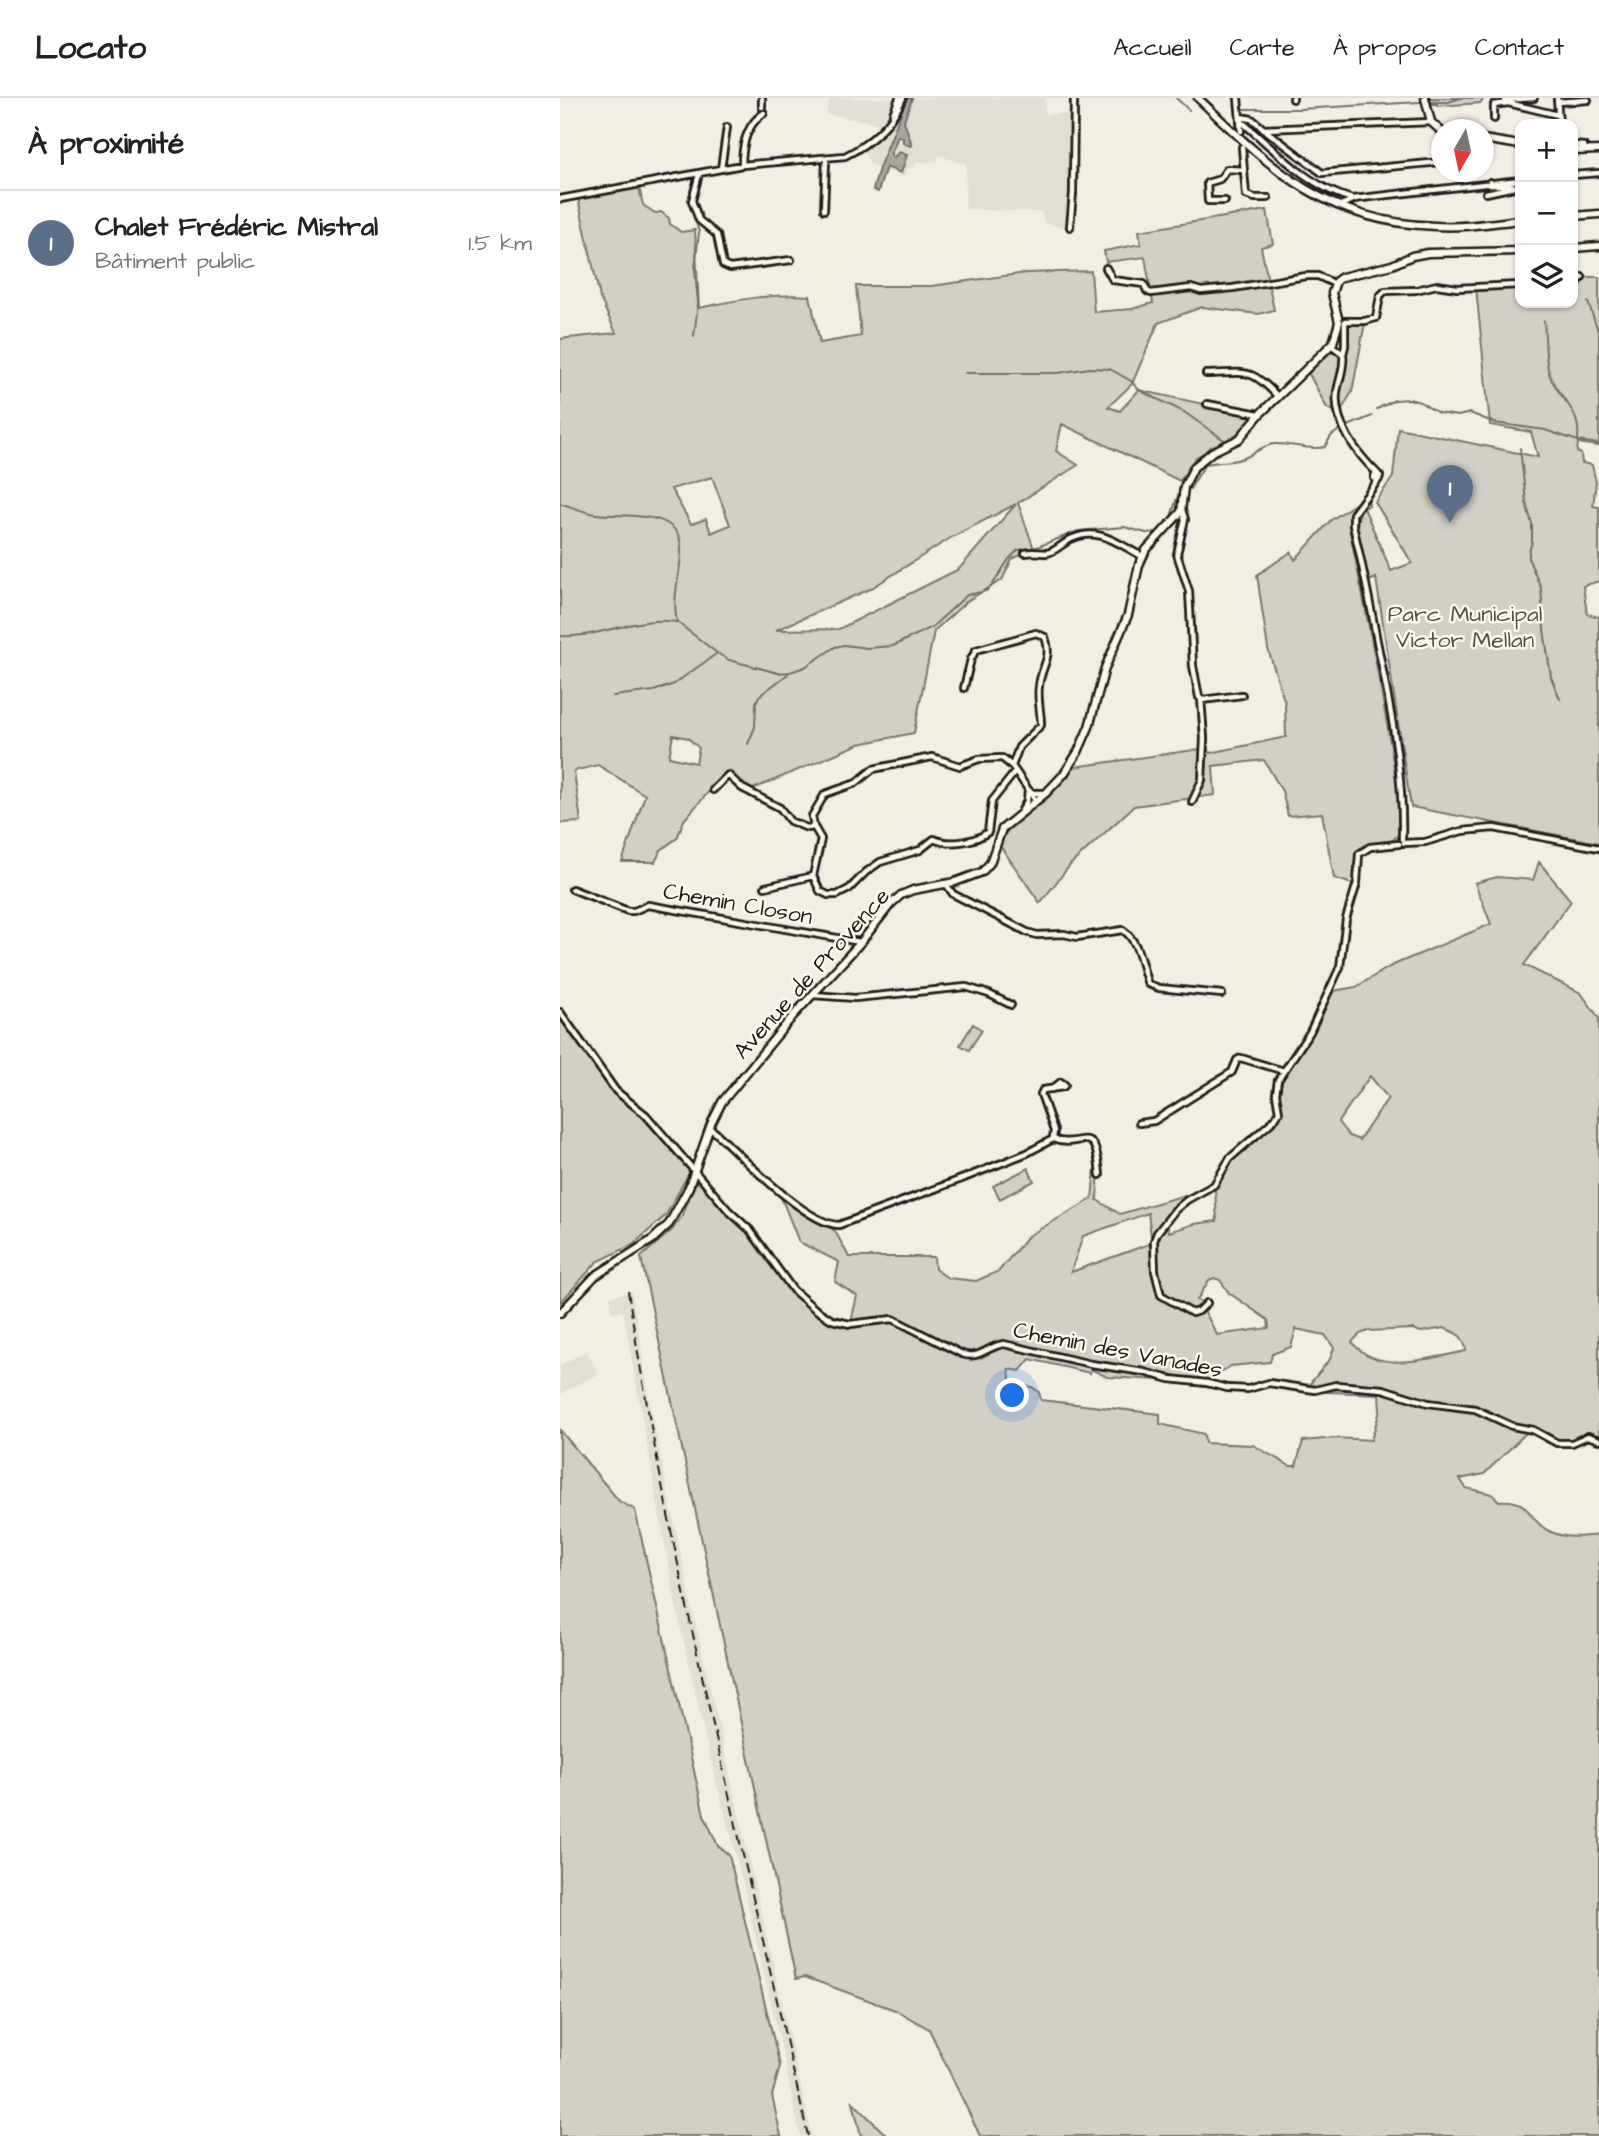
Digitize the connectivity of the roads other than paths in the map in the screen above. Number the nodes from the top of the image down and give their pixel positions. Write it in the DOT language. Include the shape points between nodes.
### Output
graph roads {
  1 [pos="762,98"];
  2 [pos="901,98"];
  3 [pos="1073,98"];
  4 [pos="1198,98"];
  5 [pos="1238,98"];
  6 [pos="1425,98"];
  7 [pos="1534,98"];
  8 [pos="1505,100"];
  9 [pos="1557,100"];
  10 [pos="1588,100"];
  11 [pos="762,107"];
  12 [pos="764,113"];
  13 [pos="1558,116"];
  14 [pos="1240,118"];
  15 [pos="1494,119"];
  16 [pos="1558,119"];
  17 [pos="1431,122"];
  18 [pos="727,127"];
  19 [pos="1264,129"];
  20 [pos="1241,131"];
  21 [pos="1494,141"];
  22 [pos="1515,144"];
  23 [pos="1578,145"];
  24 [pos="1242,147"];
  25 [pos="1599,150"];
  26 [pos="1578,151"];
  27 [pos="1586,152"];
  28 [pos="826,160"];
  29 [pos="1431,163"];
  30 [pos="742,165"];
  31 [pos="721,169"];
  32 [pos="1244,170"];
  33 [pos="1599,173"];
  34 [pos="699,174"];
  35 [pos="1578,175"];
  36 [pos="1515,180"];
  37 [pos="1490,182"];
  38 [pos="1494,182"];
  39 [pos="1486,193"];
  40 [pos="1268,198"];
  41 [pos="1360,198"];
  42 [pos="560,199"];
  43 [pos="1225,201"];
  44 [pos="1337,206"];
  45 [pos="824,210"];
  46 [pos="1599,214"];
  47 [pos="1578,216"];
  48 [pos="1515,220"];
  49 [pos="1070,227"];
  50 [pos="1599,246"];
  51 [pos="1578,248"];
  52 [pos="1515,251"];
  53 [pos="791,260"];
  54 [pos="1106,268"];
  55 [pos="1582,277"];
  56 [pos="1578,282"];
  57 [pos="1335,284"];
  58 [pos="1515,285"];
  59 [pos="1331,345"];
  60 [pos="1343,354"];
  61 [pos="1206,374"];
  62 [pos="1278,397"];
  63 [pos="1208,404"];
  64 [pos="1260,414"];
  65 [pos="1182,510"];
  66 [pos="1025,553"];
  67 [pos="1142,556"];
  68 [pos="964,688"];
  69 [pos="1242,695"];
  70 [pos="1201,699"];
  71 [pos="1012,766"];
  72 [pos="1015,772"];
  73 [pos="713,790"];
  74 [pos="1028,790"];
  75 [pos="1046,793"];
  76 [pos="1036,801"];
  77 [pos="1192,802"];
  78 [pos="1020,813"];
  79 [pos="814,827"];
  80 [pos="1402,842"];
  81 [pos="1599,850"];
  82 [pos="813,876"];
  83 [pos="946,884"];
  84 [pos="765,887"];
  85 [pos="572,889"];
  86 [pos="861,942"];
  87 [pos="1222,994"];
  88 [pos="812,995"];
  89 [pos="1012,1004"];
  90 [pos="560,1012"];
  91 [pos="1284,1071"];
  92 [pos="1052,1089"];
  93 [pos="1139,1123"];
  94 [pos="709,1129"];
  95 [pos="1052,1139"];
  96 [pos="695,1172"];
  97 [pos="1100,1175"];
  98 [pos="1207,1303"];
  99 [pos="560,1313"];
  100 [pos="1599,1440"];
  1 -- 11 [label="street"];
  2 -- 28 [label="street" via="892,118 860,148"];
  3 -- 49 [label="street"];
  4 -- 44 [label="street" via="1272,167"];
  5 -- 14 [label="street"];
  6 -- 17 [label="street"];
  7 -- 8 [label="street"];
  9 -- 10 [label="street"];
  9 -- 13 [label="street"];
  12 -- 30 [label="street" via="748,131"];
  13 -- 15 [label="street" via="1508,103 1494,105"];
  13 -- 16 [label="street"];
  14 -- 19 [label="street" via="1252,119"];
  14 -- 20 [label="street"];
  14 -- 41 [label="street" via="1326,189"];
  17 -- 19 [label="street"];
  18 -- 31 [label="street"];
  19 -- 29 [label="street" via="1322,173"];
  21 -- 22 [label="street"];
  23 -- 27 [label="street"];
  24 -- 32 [label="street"];
  25 -- 27 [label="street"];
  26 -- 27 [label="street"];
  28 -- 30 [label="street"];
  28 -- 45 [label="street"];
  30 -- 31 [label="street"];
  31 -- 34 [label="street"];
  32 -- 40 [label="street" via="1246,195"];
  32 -- 43 [label="street" via="1227,169 1220,179 1206,183 1208,201"];
  33 -- 35 [label="street"];
  34 -- 42 [label="street"];
  34 -- 53 [label="street" via="692,201 699,220 717,235 723,265 730,268"];
  36 -- 38 [label="street"];
  37 -- 39 [label="street" via="1490,186 1514,187"];
  37 -- 41 [label="street"];
  41 -- 44 [label="street"];
  44 -- 48 [label="street" via="1385,221 1437,227"];
  46 -- 47 [label="street"];
  50 -- 51 [label="street"];
  52 -- 57 [label="street" via="1412,256 1342,277"];
  54 -- 57 [label="street" via="1113,280 1140,281 1151,293 1233,288 1306,276"];
  55 -- 56 [label="street"];
  57 -- 59 [label="street" via="1332,293 1339,322"];
  58 -- 60 [label="street" via="1437,285 1385,291 1376,318 1345,321"];
  59 -- 60 [label="street"];
  59 -- 62 [label="street, Avenue de Provence"];
  60 -- 80 [label="street" via="1338,412 1357,453 1377,477 1353,514 1353,525 1393,723"];
  61 -- 62 [label="street" via="1250,373"];
  62 -- 64 [label="street, Avenue de Provence"];
  63 -- 64 [label="street"];
  64 -- 65 [label="street, Avenue de Provence" via="1239,439 1203,457 1194,467 1184,486"];
  65 -- 67 [label="street, Avenue de Provence"];
  65 -- 70 [label="street" via="1185,519 1177,554 1189,591"];
  66 -- 67 [label="street" via="1049,552 1090,533 1110,538"];
  67 -- 75 [label="street, Avenue de Provence" via="1128,615 1105,668 1089,727 1064,774"];
  68 -- 71 [label="street" via="976,650 1036,633 1045,637 1048,658 1038,689 1041,725 1019,747"];
  69 -- 70 [label="street"];
  70 -- 77 [label="street" via="1202,780"];
  71 -- 72 [label="street"];
  71 -- 79 [label="street" via="1002,758 960,766 932,757 873,769 856,783 825,793 813,812"];
  72 -- 74 [label="street"];
  72 -- 82 [label="street" via="992,801 988,832 981,838 943,843 933,839 920,850 880,862 837,895 820,891"];
  73 -- 79 [label="street" via="728,775 741,788 780,808 790,821"];
  74 -- 75 [label="street"];
  74 -- 76 [label="street"];
  74 -- 78 [label="street"];
  75 -- 76 [label="street, Avenue de Provence"];
  76 -- 78 [label="street, Avenue de Provence"];
  78 -- 83 [label="street, Avenue de Provence" via="1002,829 982,873"];
  79 -- 82 [label="street" via="821,839"];
  80 -- 81 [label="street" via="1494,828"];
  80 -- 91 [label="street" via="1370,847 1359,854 1337,975 1310,1032"];
  82 -- 84 [label="street"];
  83 -- 86 [label="street, Avenue de Provence" via="901,895"];
  83 -- 87 [label="street" via="953,894 1037,935 1077,937 1123,930 1139,953 1148,984"];
  85 -- 86 [label="street, Chemin Closon" via="628,911 648,905"];
  86 -- 88 [label="street, Avenue de Provence"];
  88 -- 89 [label="street" via="855,998 966,987"];
  88 -- 94 [label="street, Avenue de Provence" via="725,1097"];
  90 -- 96 [label="street, Chemin des Vanades" via="616,1091 646,1115"];
  91 -- 93 [label="street" via="1241,1058 1232,1072 1211,1086 1154,1121"];
  91 -- 98 [label="street" via="1278,1080 1279,1112 1274,1119 1230,1158 1214,1185 1175,1210 1156,1235 1155,1271 1161,1294 1192,1313"];
  92 -- 95 [label="street" via="1041,1094 1054,1131"];
  94 -- 95 [label="street" via="767,1181 833,1225 964,1178"];
  94 -- 96 [label="street, Avenue de Provence"];
  95 -- 97 [label="street" via="1091,1142"];
  96 -- 99 [label="street, Avenue de Provence" via="665,1229 595,1276"];
  96 -- 100 [label="street, Chemin des Vanades" via="750,1230 793,1290 832,1320 850,1324 893,1319 971,1356 1004,1344 1227,1388 1271,1383 1315,1390 1340,1385 1383,1389 1428,1403 1475,1409 1557,1443 1588,1436"];
}
